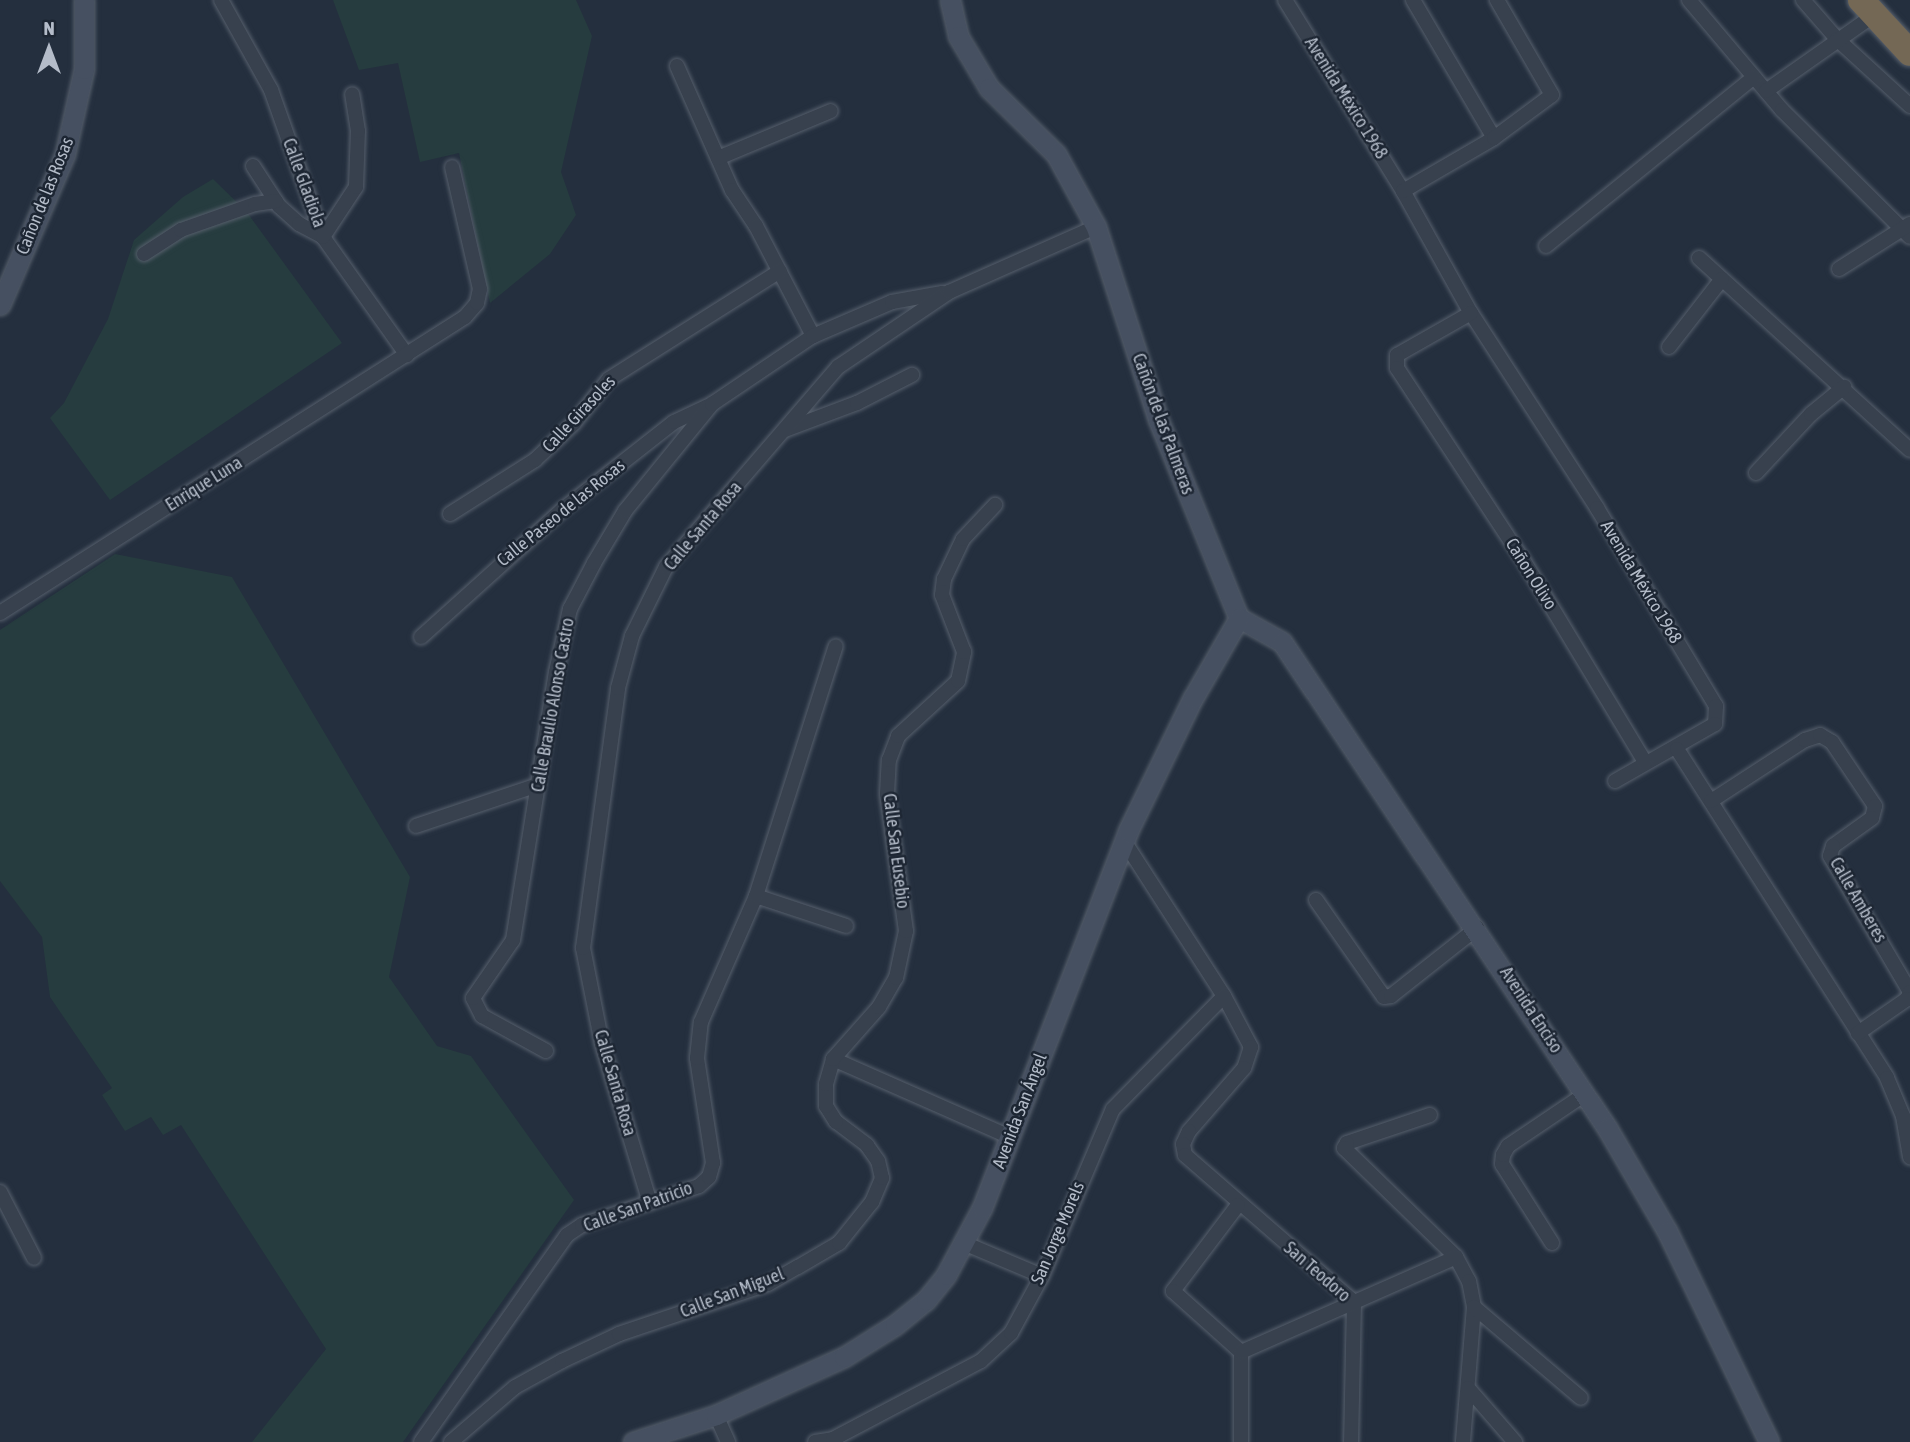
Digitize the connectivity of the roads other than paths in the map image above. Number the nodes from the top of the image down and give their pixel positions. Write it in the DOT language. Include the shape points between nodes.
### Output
graph roads {
  1 [pos="84,0"];
  2 [pos="221,0"];
  3 [pos="950,0"];
  4 [pos="1285,0"];
  5 [pos="1413,0"];
  6 [pos="1497,0"];
  7 [pos="1689,0"];
  8 [pos="1803,0"];
  9 [pos="1868,7"];
  10 [pos="1837,39"];
  11 [pos="1910,53"];
  12 [pos="677,66"];
  13 [pos="1754,77"];
  14 [pos="1766,91"];
  15 [pos="352,93"];
  16 [pos="1910,106"];
  17 [pos="831,111"];
  18 [pos="1494,138"];
  19 [pos="718,158"];
  20 [pos="253,166"];
  21 [pos="453,167"];
  22 [pos="1403,191"];
  23 [pos="276,201"];
  24 [pos="1096,227"];
  25 [pos="1907,230"];
  26 [pos="323,237"];
  27 [pos="1546,246"];
  28 [pos="144,254"];
  29 [pos="1699,258"];
  30 [pos="1839,270"];
  31 [pos="780,271"];
  32 [pos="1722,279"];
  33 [pos="949,292"];
  34 [pos="0,305"];
  35 [pos="1471,313"];
  36 [pos="813,336"];
  37 [pos="1669,347"];
  38 [pos="407,355"];
  39 [pos="912,374"];
  40 [pos="1844,387"];
  41 [pos="712,404"];
  42 [pos="784,431"];
  43 [pos="1910,450"];
  44 [pos="1756,473"];
  45 [pos="996,506"];
  46 [pos="450,514"];
  47 [pos="0,613"];
  48 [pos="1239,618"];
  49 [pos="422,637"];
  50 [pos="836,646"];
  51 [pos="1677,750"];
  52 [pos="1645,762"];
  53 [pos="1615,781"];
  54 [pos="538,785"];
  55 [pos="1712,801"];
  56 [pos="416,826"];
  57 [pos="1124,841"];
  58 [pos="756,896"];
  59 [pos="1316,900"];
  60 [pos="846,926"];
  61 [pos="1477,928"];
  62 [pos="1224,996"];
  63 [pos="1858,1033"];
  64 [pos="546,1051"];
  65 [pos="833,1059"];
  66 [pos="1586,1094"];
  67 [pos="1430,1115"];
  68 [pos="1010,1136"];
  69 [pos="1910,1157"];
  70 [pos="0,1192"];
  71 [pos="650,1203"];
  72 [pos="1238,1205"];
  73 [pos="1552,1243"];
  74 [pos="966,1244"];
  75 [pos="1456,1256"];
  76 [pos="34,1258"];
  77 [pos="1042,1276"];
  78 [pos="1354,1302"];
  79 [pos="1474,1307"];
  80 [pos="1241,1352"];
  81 [pos="1468,1388"];
  82 [pos="1581,1398"];
  83 [pos="716,1415"];
  84 [pos="833,1440"];
  85 [pos="421,1442"];
  86 [pos="451,1442"];
  87 [pos="633,1442"];
  88 [pos="728,1442"];
  89 [pos="815,1442"];
  90 [pos="1241,1442"];
  91 [pos="1351,1442"];
  92 [pos="1463,1442"];
  93 [pos="1515,1442"];
  94 [pos="1769,1442"];
  1 -- 34 [label="main road, Cañon de las Rosas" via="84,69 65,154"];
  2 -- 26 [label="street, Calle Gladiola" via="271,90"];
  3 -- 24 [label="main road, Cañón de las Palmeras" via="958,36 989,88 1056,154"];
  4 -- 22 [label="street, Avenida México 1968"];
  5 -- 18 [label="street"];
  6 -- 18 [label="street" via="1552,95"];
  7 -- 13 [label="street"];
  8 -- 10 [label="street"];
  9 -- 10 [label="street"];
  9 -- 11 [label="highway"];
  10 -- 14 [label="street"];
  10 -- 16 [label="street"];
  12 -- 19 [label="street"];
  13 -- 14 [label="street"];
  13 -- 27 [label="street"];
  14 -- 25 [label="street"];
  15 -- 26 [label="street" via="358,131 356,187"];
  17 -- 19 [label="street"];
  18 -- 22 [label="street"];
  19 -- 31 [label="street"];
  20 -- 23 [label="street"];
  21 -- 38 [label="street, Enrique Luna" via="480,289 465,317"];
  22 -- 35 [label="street, Avenida México 1968"];
  23 -- 26 [label="street" via="299,224"];
  23 -- 28 [label="street" via="181,230"];
  24 -- 33 [label="street, Calle Santa Rosa"];
  24 -- 48 [label="main road, Cañón de las Palmeras" via="1158,419"];
  25 -- 30 [label="street"];
  26 -- 38 [label="street, Calle Gladiola"];
  29 -- 32 [label="street"];
  31 -- 36 [label="street"];
  31 -- 46 [label="street, Calle Girasoles" via="609,379 574,423 535,460"];
  32 -- 37 [label="street"];
  32 -- 40 [label="street"];
  33 -- 36 [label="street, Calle Braulio Alonso Castro" via="892,302"];
  33 -- 42 [label="street, Calle Santa Rosa" via="838,367"];
  35 -- 51 [label="street, Avenida México 1968" via="1597,508 1716,706 1715,724"];
  35 -- 52 [label="street, Cañon Olivo" via="1395,360"];
  36 -- 41 [label="street, Calle Braulio Alonso Castro"];
  38 -- 47 [label="street, Enrique Luna"];
  39 -- 42 [label="street" via="857,403"];
  40 -- 43 [label="street"];
  40 -- 44 [label="street"];
  41 -- 49 [label="street, Calle Paseo de las Rosas" via="674,422 562,510"];
  41 -- 54 [label="street, Calle Braulio Alonso Castro" via="625,511 570,609"];
  42 -- 71 [label="street, Calle Santa Rosa" via="666,567 632,636 618,688 583,948 602,1044"];
  45 -- 65 [label="street, Calle San Eusebio" via="976,520 962,539 944,579 942,595 964,652 958,681 898,736 890,760 887,794 906,931 896,978 879,1007"];
  48 -- 57 [label="main road, Avenida San Ángel" via="1193,698"];
  48 -- 61 [label="main road, Avenida Enciso" via="1282,642"];
  50 -- 58 [label="street"];
  51 -- 52 [label="street"];
  51 -- 55 [label="street"];
  52 -- 53 [label="street"];
  54 -- 56 [label="street"];
  54 -- 64 [label="street, Calle Braulio Alonso Castro" via="513,940 473,998 482,1016"];
  55 -- 63 [label="street"];
  55 -- 63 [label="street, Calle Amberes" via="1805,740 1821,736 1832,743 1875,806 1872,818 1833,846 1830,856 1910,992 1907,999"];
  57 -- 62 [label="street"];
  57 -- 68 [label="main road, Avenida San Ángel"];
  58 -- 60 [label="street"];
  58 -- 71 [label="street, Calle San Patricio" via="696,1042 713,1163 709,1177 699,1186"];
  59 -- 61 [label="street" via="1384,997"];
  61 -- 66 [label="main road, Avenida Enciso"];
  62 -- 72 [label="street, San Teodoro" via="1248,1038 1251,1054 1183,1144 1185,1155"];
  62 -- 77 [label="street, San Jorge Morels" via="1113,1110"];
  63 -- 69 [label="street" via="1897,1096"];
  65 -- 68 [label="street"];
  65 -- 86 [label="street, Calle San Miguel" via="827,1105 836,1122 867,1145 882,1178 872,1202 839,1243 768,1284 619,1334 562,1361 515,1387"];
  66 -- 73 [label="street" via="1508,1146 1503,1155 1502,1164"];
  66 -- 94 [label="main road, Avenida Enciso" via="1667,1231"];
  67 -- 75 [label="street" via="1347,1143 1344,1148"];
  68 -- 74 [label="main road, Avenida San Ángel"];
  70 -- 76 [label="street"];
  71 -- 85 [label="street, Calle San Patricio" via="582,1225 567,1235"];
  72 -- 78 [label="street, San Teodoro"];
  72 -- 80 [label="street" via="1173,1291"];
  74 -- 77 [label="street"];
  74 -- 83 [label="main road, Avenida San Ángel" via="926,1300 895,1325 844,1357"];
  75 -- 78 [label="street"];
  75 -- 79 [label="street"];
  77 -- 84 [label="street, San Jorge Morels" via="1011,1334 981,1361"];
  78 -- 80 [label="street"];
  78 -- 91 [label="street, San Teodoro"];
  79 -- 81 [label="street"];
  79 -- 82 [label="street"];
  80 -- 90 [label="street"];
  81 -- 92 [label="street"];
  81 -- 93 [label="street"];
  83 -- 87 [label="main road, Avenida San Ángel"];
  83 -- 88 [label="street"];
  84 -- 89 [label="street, San Jorge Morels"];
}
